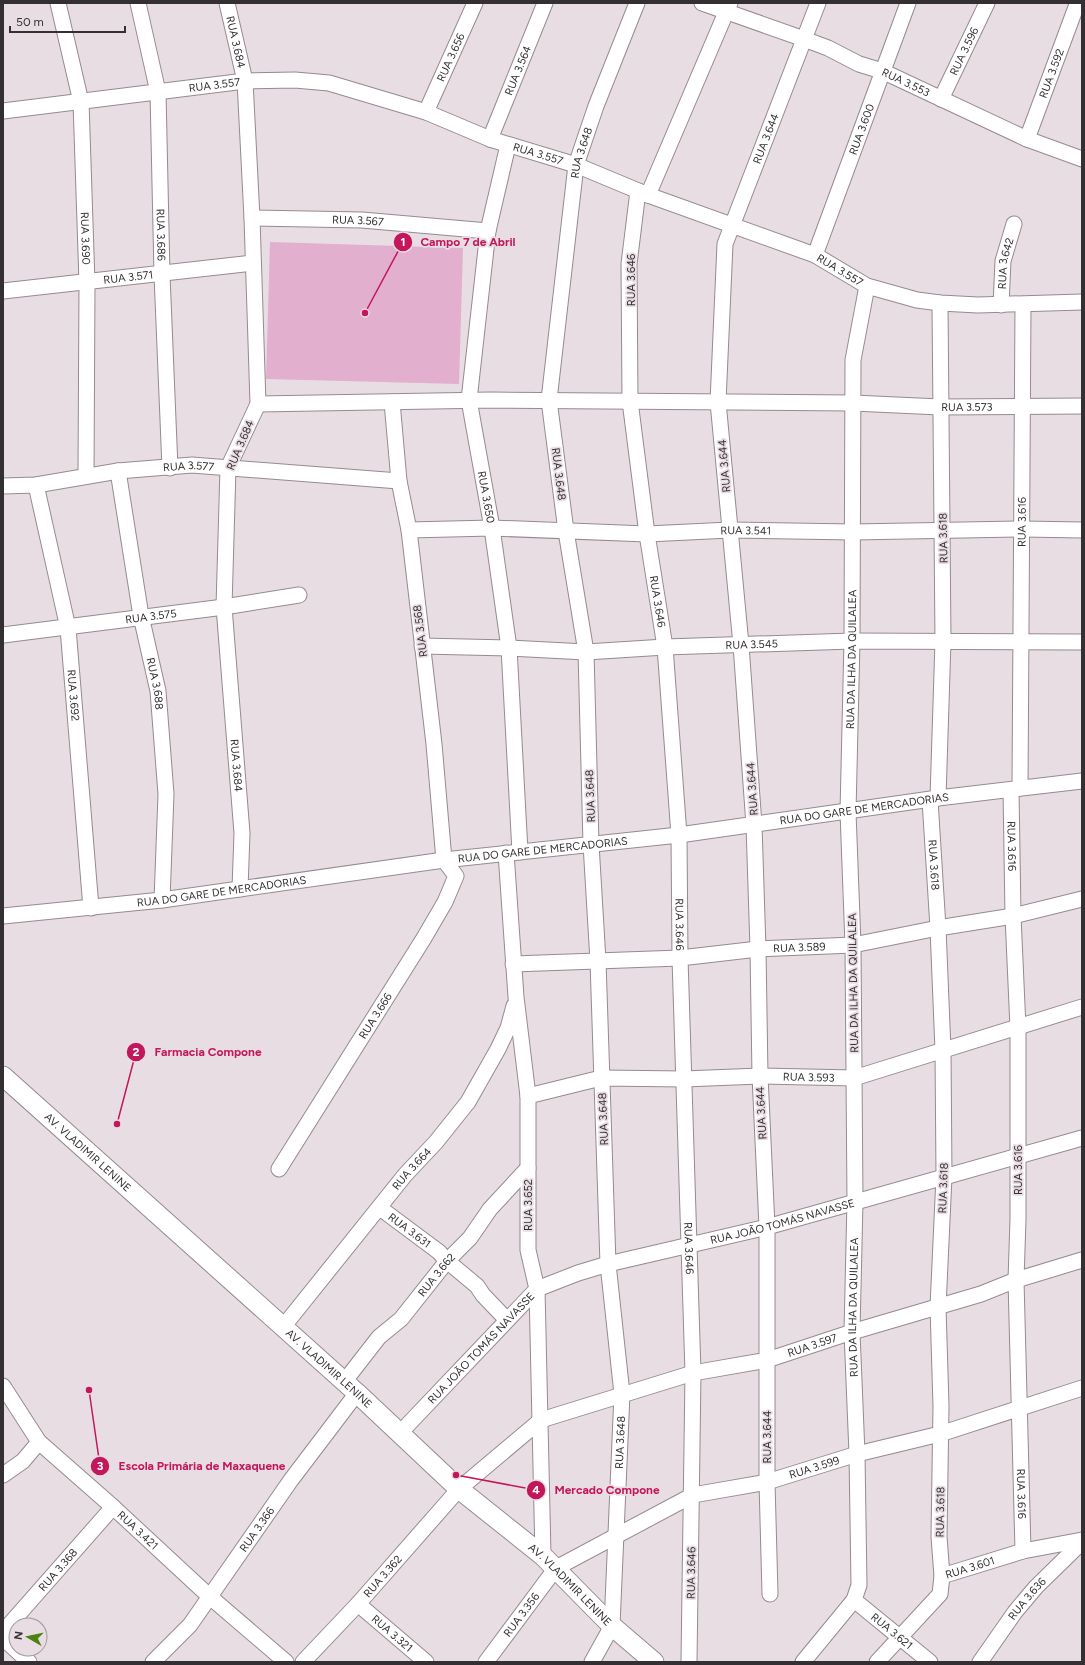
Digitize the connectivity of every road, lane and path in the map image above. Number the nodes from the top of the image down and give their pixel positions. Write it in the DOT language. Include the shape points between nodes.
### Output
graph roads {
  1 [pos="58,3"];
  2 [pos="138,3"];
  3 [pos="227,3"];
  4 [pos="475,3"];
  5 [pos="545,3"];
  6 [pos="637,3"];
  7 [pos="702,3"];
  8 [pos="818,3"];
  9 [pos="908,3"];
  10 [pos="987,3"];
  11 [pos="1076,7"];
  12 [pos="728,8"];
  13 [pos="804,39"];
  14 [pos="882,71"];
  15 [pos="245,81"];
  16 [pos="158,92"];
  17 [pos="941,99"];
  18 [pos="81,102"];
  19 [pos="3,111"];
  20 [pos="426,112"];
  21 [pos="490,139"];
  22 [pos="1027,139"];
  23 [pos="508,145"];
  24 [pos="1082,159"];
  25 [pos="576,165"];
  26 [pos="643,193"];
  27 [pos="252,218"];
  28 [pos="732,224"];
  29 [pos="1014,224"];
  30 [pos="488,231"];
  31 [pos="815,255"];
  32 [pos="253,263"];
  33 [pos="162,275"];
  34 [pos="87,283"];
  35 [pos="867,286"];
  36 [pos="3,291"];
  37 [pos="1082,302"];
  38 [pos="940,303"];
  39 [pos="1023,304"];
  40 [pos="1001,305"];
  41 [pos="469,400"];
  42 [pos="549,400"];
  43 [pos="630,401"];
  44 [pos="392,402"];
  45 [pos="718,402"];
  46 [pos="853,403"];
  47 [pos="258,404"];
  48 [pos="1082,406"];
  49 [pos="940,407"];
  50 [pos="1022,408"];
  51 [pos="170,468"];
  52 [pos="228,468"];
  53 [pos="118,471"];
  54 [pos="86,476"];
  55 [pos="399,481"];
  56 [pos="36,485"];
  57 [pos="3,486"];
  58 [pos="492,528"];
  59 [pos="1023,529"];
  60 [pos="409,530"];
  61 [pos="730,530"];
  62 [pos="1082,530"];
  63 [pos="566,531"];
  64 [pos="943,531"];
  65 [pos="852,532"];
  66 [pos="647,534"];
  67 [pos="299,595"];
  68 [pos="224,607"];
  69 [pos="141,616"];
  70 [pos="68,628"];
  71 [pos="3,635"];
  72 [pos="852,641"];
  73 [pos="944,641"];
  74 [pos="1020,642"];
  75 [pos="1082,642"];
  76 [pos="741,645"];
  77 [pos="422,646"];
  78 [pos="665,647"];
  79 [pos="509,648"];
  80 [pos="586,652"];
  81 [pos="1082,781"];
  82 [pos="1015,789"];
  83 [pos="934,799"];
  84 [pos="848,812"];
  85 [pos="754,825"];
  86 [pos="679,835"];
  87 [pos="591,844"];
  88 [pos="513,853"];
  89 [pos="444,860"];
  90 [pos="240,889"];
  91 [pos="1082,899"];
  92 [pos="162,900"];
  93 [pos="3,907"];
  94 [pos="91,908"];
  95 [pos="3,916"];
  96 [pos="1013,916"];
  97 [pos="938,928"];
  98 [pos="853,945"];
  99 [pos="758,949"];
  100 [pos="680,958"];
  101 [pos="598,961"];
  102 [pos="513,964"];
  103 [pos="516,997"];
  104 [pos="1082,1007"];
  105 [pos="1018,1028"];
  106 [pos="943,1050"];
  107 [pos="3,1076"];
  108 [pos="760,1076"];
  109 [pos="602,1078"];
  110 [pos="854,1078"];
  111 [pos="684,1079"];
  112 [pos="528,1096"];
  113 [pos="1082,1138"];
  114 [pos="1018,1155"];
  115 [pos="528,1168"];
  116 [pos="279,1169"];
  117 [pos="944,1177"];
  118 [pos="855,1200"];
  119 [pos="380,1208"];
  120 [pos="767,1226"];
  121 [pos="690,1245"];
  122 [pos="1082,1260"];
  123 [pos="447,1261"];
  124 [pos="608,1264"];
  125 [pos="1016,1280"];
  126 [pos="537,1290"];
  127 [pos="938,1307"];
  128 [pos="507,1320"];
  129 [pos="283,1327"];
  130 [pos="852,1332"];
  131 [pos="768,1360"];
  132 [pos="693,1373"];
  133 [pos="1082,1382"];
  134 [pos="3,1386"];
  135 [pos="350,1388"];
  136 [pos="1082,1388"];
  137 [pos="622,1394"];
  138 [pos="1082,1394"];
  139 [pos="1018,1407"];
  140 [pos="541,1420"];
  141 [pos="399,1434"];
  142 [pos="940,1434"];
  143 [pos="39,1442"];
  144 [pos="857,1454"];
  145 [pos="3,1475"];
  146 [pos="767,1482"];
  147 [pos="459,1489"];
  148 [pos="693,1494"];
  149 [pos="113,1507"];
  150 [pos="616,1535"];
  151 [pos="1082,1541"];
  152 [pos="1023,1551"];
  153 [pos="549,1562"];
  154 [pos="942,1576"];
  155 [pos="770,1594"];
  156 [pos="209,1596"];
  157 [pos="854,1600"];
  158 [pos="358,1604"];
  159 [pos="612,1626"];
  160 [pos="3,1632"];
  161 [pos="900,1637"];
  162 [pos="3,1638"];
  163 [pos="278,1659"];
  164 [pos="29,1662"];
  165 [pos="153,1662"];
  166 [pos="303,1662"];
  167 [pos="426,1662"];
  168 [pos="486,1662"];
  169 [pos="592,1662"];
  170 [pos="654,1662"];
  171 [pos="689,1662"];
  172 [pos="803,1662"];
  173 [pos="877,1662"];
  174 [pos="930,1662"];
  175 [pos="980,1662"];
  1 -- 18 [label="street, RUA 3.690"];
  2 -- 16 [label="street, RUA 3.686"];
  3 -- 15 [label="street, RUA 3.684"];
  4 -- 20 [label="street, RUA 3.656"];
  5 -- 21 [label="street, RUA 3.564"];
  6 -- 25 [label="street, RUA 3.648" via="596,106"];
  7 -- 12 [label="street, RUA 3.553"];
  8 -- 13 [label="street, RUA 3.644"];
  9 -- 14 [label="street, RUA 3.600"];
  10 -- 17 [label="street, RUA 3.596"];
  11 -- 22 [label="street, RUA 3.592"];
  12 -- 13 [label="street, RUA 3.553"];
  12 -- 26 [label="street, RUA 3.646"];
  13 -- 14 [label="street, RUA 3.553" via="859,64"];
  13 -- 28 [label="street, RUA 3.644"];
  14 -- 17 [label="street, RUA 3.553"];
  14 -- 31 [label="street, RUA 3.600"];
  15 -- 16 [label="street, RUA 3.557"];
  15 -- 20 [label="street, RUA 3.557" via="295,80 329,83"];
  15 -- 27 [label="street, RUA 3.684"];
  16 -- 18 [label="street, RUA 3.557"];
  16 -- 33 [label="street, RUA 3.686"];
  17 -- 22 [label="street, RUA 3.553"];
  18 -- 19 [label="street, RUA 3.557"];
  18 -- 34 [label="street, RUA 3.690"];
  20 -- 21 [label="street, RUA 3.557"];
  21 -- 23 [label="street, RUA 3.557"];
  22 -- 24 [label="street, RUA 3.553"];
  23 -- 25 [label="street, RUA 3.557"];
  23 -- 30 [label="street, RUA 3.650"];
  25 -- 26 [label="street, RUA 3.557"];
  25 -- 42 [label="street, RUA 3.648"];
  26 -- 28 [label="street, RUA 3.557"];
  26 -- 43 [label="street, RUA 3.646" via="629,264"];
  27 -- 30 [label="street, RUA 3.567" via="362,220"];
  27 -- 32 [label="street, RUA 3.684"];
  28 -- 31 [label="street, RUA 3.557"];
  28 -- 45 [label="street, RUA 3.644" via="725,244"];
  29 -- 40 [label="street, RUA 3.642" via="1003,261"];
  30 -- 41 [label="street, RUA 3.650"];
  31 -- 35 [label="street, RUA 3.557"];
  32 -- 33 [label="street, RUA 3.571"];
  32 -- 47 [label="street, RUA 3.684"];
  33 -- 34 [label="street, RUA 3.571"];
  33 -- 51 [label="street, RUA 3.686"];
  34 -- 36 [label="street, RUA 3.571"];
  34 -- 54 [label="street, RUA 3.690"];
  35 -- 38 [label="street, RUA 3.557" via="917,300"];
  35 -- 46 [label="street, RUA DA ILHA DA QUILALEA" via="853,360"];
  37 -- 39 [label="street, RUA 3.557"];
  38 -- 40 [label="street, RUA 3.557"];
  38 -- 49 [label="street, RUA 3.618"];
  39 -- 40 [label="street, RUA 3.557"];
  39 -- 50 [label="street, RUA 3.616"];
  41 -- 42 [label="street, RUA 3.573"];
  41 -- 44 [label="street, RUA 3.573"];
  41 -- 58 [label="street, RUA 3.650"];
  42 -- 43 [label="street, RUA 3.573"];
  42 -- 63 [label="street, RUA 3.648"];
  43 -- 45 [label="street, RUA 3.573"];
  43 -- 66 [label="street, RUA 3.646"];
  44 -- 47 [label="street, RUA 3.573"];
  44 -- 55 [label="street, RUA 3.568"];
  45 -- 46 [label="street, RUA 3.573"];
  45 -- 61 [label="street, RUA 3.644"];
  46 -- 49 [label="street, RUA 3.573"];
  46 -- 65 [label="street, RUA DA ILHA DA QUILALEA"];
  47 -- 52 [label="street, RUA 3.684"];
  48 -- 50 [label="street, RUA 3.573"];
  49 -- 50 [label="street, RUA 3.573"];
  49 -- 64 [label="street, RUA 3.618"];
  50 -- 59 [label="street, RUA 3.616"];
  51 -- 52 [label="street, RUA 3.577" via="192,465"];
  51 -- 53 [label="street, RUA 3.577"];
  52 -- 55 [label="street, RUA 3.577"];
  52 -- 68 [label="street, RUA 3.684"];
  53 -- 54 [label="street, RUA 3.577"];
  53 -- 69 [label="street, RUA 3.688"];
  54 -- 56 [label="street, RUA 3.577"];
  55 -- 60 [label="street, RUA 3.568"];
  56 -- 57 [label="street, RUA 3.577"];
  56 -- 70 [label="street, RUA 3.692"];
  58 -- 60 [label="street, RUA 3.541"];
  58 -- 63 [label="street, RUA 3.541"];
  58 -- 79 [label="street, RUA 3.650"];
  59 -- 62 [label="street, RUA 3.541"];
  59 -- 64 [label="street, RUA 3.541"];
  59 -- 74 [label="street, RUA 3.616"];
  60 -- 77 [label="street, RUA 3.568"];
  61 -- 65 [label="street, RUA 3.541"];
  61 -- 66 [label="street, RUA 3.541"];
  61 -- 76 [label="street, RUA 3.644"];
  63 -- 66 [label="street, RUA 3.541"];
  63 -- 80 [label="street, RUA 3.648"];
  64 -- 65 [label="street, RUA 3.541"];
  64 -- 73 [label="street, RUA 3.618"];
  65 -- 72 [label="street, RUA DA ILHA DA QUILALEA"];
  66 -- 78 [label="street, RUA 3.646"];
  67 -- 68 [label="street, RUA 3.575"];
  68 -- 69 [label="street, RUA 3.575"];
  68 -- 90 [label="street, RUA 3.684" via="242,833"];
  69 -- 70 [label="street, RUA 3.575"];
  69 -- 92 [label="street, RUA 3.688" via="158,691 166,794"];
  70 -- 71 [label="street, RUA 3.575"];
  70 -- 94 [label="street, RUA 3.692"];
  72 -- 73 [label="street, RUA 3.545"];
  72 -- 76 [label="street, RUA 3.545"];
  72 -- 84 [label="street, RUA DA ILHA DA QUILALEA"];
  73 -- 74 [label="street, RUA 3.545"];
  73 -- 83 [label="street, RUA 3.618"];
  74 -- 75 [label="street, RUA 3.545"];
  74 -- 82 [label="street, RUA 3.616"];
  76 -- 78 [label="street, RUA 3.545"];
  76 -- 85 [label="street, RUA 3.644"];
  77 -- 79 [label="street, RUA 3.545"];
  77 -- 89 [label="street, RUA 3.568"];
  78 -- 80 [label="street, RUA 3.545"];
  78 -- 86 [label="street, RUA 3.646"];
  79 -- 80 [label="street, RUA 3.545"];
  79 -- 88 [label="street, RUA 3.650"];
  80 -- 87 [label="street, RUA 3.648"];
  81 -- 82 [label="street, RUA DO GARE DE MERCADORIAS"];
  82 -- 83 [label="street, RUA DO GARE DE MERCADORIAS"];
  82 -- 96 [label="street, RUA 3.616"];
  83 -- 84 [label="street, RUA DO GARE DE MERCADORIAS"];
  83 -- 97 [label="street, RUA 3.618"];
  84 -- 85 [label="street, RUA DO GARE DE MERCADORIAS"];
  84 -- 98 [label="street, RUA DA ILHA DA QUILALEA"];
  85 -- 86 [label="street, RUA DO GARE DE MERCADORIAS"];
  85 -- 99 [label="street, RUA 3.644"];
  86 -- 87 [label="street, RUA DO GARE DE MERCADORIAS"];
  86 -- 100 [label="street, RUA 3.646"];
  87 -- 88 [label="street, RUA DO GARE DE MERCADORIAS"];
  87 -- 101 [label="street, RUA 3.648"];
  88 -- 89 [label="street, RUA DO GARE DE MERCADORIAS"];
  88 -- 102 [label="street, RUA 3.652"];
  89 -- 90 [label="street, RUA DO GARE DE MERCADORIAS"];
  89 -- 116 [label="street, RUA 3.666" via="456,876 445,902"];
  90 -- 92 [label="street, RUA DO GARE DE MERCADORIAS"];
  91 -- 96 [label="street, RUA 3.589"];
  92 -- 94 [label="street, RUA DO GARE DE MERCADORIAS"];
  93 -- 95 [label="street"];
  94 -- 95 [label="street, RUA DO GARE DE MERCADORIAS"];
  96 -- 97 [label="street, RUA 3.589"];
  96 -- 105 [label="street, RUA 3.616"];
  97 -- 98 [label="street, RUA 3.589"];
  97 -- 106 [label="street, RUA 3.618"];
  98 -- 99 [label="street, RUA 3.589"];
  98 -- 110 [label="street, RUA DA ILHA DA QUILALEA"];
  99 -- 100 [label="street, RUA 3.589"];
  99 -- 108 [label="street, RUA 3.644"];
  100 -- 101 [label="street, RUA 3.589"];
  100 -- 111 [label="street, RUA 3.646"];
  101 -- 102 [label="street, RUA 3.589"];
  101 -- 109 [label="street, RUA 3.648"];
  102 -- 103 [label="street, RUA 3.652"];
  103 -- 112 [label="street, RUA 3.652"];
  103 -- 119 [label="street, RUA 3.664" via="508,1028 468,1102"];
  104 -- 105 [label="street, RUA 3.593"];
  105 -- 106 [label="street, RUA 3.593"];
  105 -- 114 [label="street, RUA 3.616"];
  106 -- 110 [label="street, RUA 3.593"];
  106 -- 117 [label="street, RUA 3.618"];
  107 -- 129 [label="main road, AV. VLADIMIR LENINE"];
  108 -- 110 [label="street, RUA 3.593"];
  108 -- 111 [label="street, RUA 3.593"];
  108 -- 120 [label="street, RUA 3.644"];
  109 -- 111 [label="street, RUA 3.593"];
  109 -- 112 [label="street, RUA 3.593"];
  109 -- 124 [label="street, RUA 3.648"];
  110 -- 118 [label="street, RUA DA ILHA DA QUILALEA"];
  111 -- 121 [label="street, RUA 3.646"];
  112 -- 115 [label="street, RUA 3.652"];
  113 -- 114 [label="street, RUA JOÃO TOMÁS NAVASSE"];
  114 -- 117 [label="street, RUA JOÃO TOMÁS NAVASSE"];
  114 -- 125 [label="street, RUA 3.616"];
  115 -- 123 [label="street, RUA 3.662" via="490,1209 470,1238"];
  115 -- 126 [label="street, RUA 3.652" via="528,1250"];
  117 -- 118 [label="street, RUA JOÃO TOMÁS NAVASSE"];
  117 -- 127 [label="street, RUA 3.618"];
  118 -- 120 [label="street, RUA JOÃO TOMÁS NAVASSE"];
  118 -- 130 [label="street, RUA DA ILHA DA QUILALEA"];
  119 -- 123 [label="street, RUA 3.631" via="439,1252"];
  119 -- 129 [label="street, RUA 3.664"];
  120 -- 121 [label="street, RUA JOÃO TOMÁS NAVASSE"];
  120 -- 131 [label="street, RUA 3.644"];
  121 -- 124 [label="street, RUA JOÃO TOMÁS NAVASSE"];
  121 -- 132 [label="street, RUA 3.646"];
  122 -- 125 [label="street, RUA 3.597"];
  123 -- 128 [label="street, RUA 3.631" via="477,1286 483,1296"];
  123 -- 135 [label="street, RUA 3.662" via="401,1319 379,1337"];
  124 -- 126 [label="street, RUA JOÃO TOMÁS NAVASSE"];
  124 -- 137 [label="street, RUA 3.648"];
  125 -- 127 [label="street, RUA 3.597"];
  125 -- 139 [label="street, RUA 3.616"];
  126 -- 128 [label="street, RUA JOÃO TOMÁS NAVASSE"];
  126 -- 140 [label="street, RUA 3.652"];
  127 -- 130 [label="street, RUA 3.597"];
  127 -- 142 [label="street, RUA 3.618"];
  128 -- 141 [label="street, RUA JOÃO TOMÁS NAVASSE"];
  129 -- 135 [label="main road, AV. VLADIMIR LENINE"];
  130 -- 131 [label="street, RUA 3.597"];
  130 -- 144 [label="street, RUA DA ILHA DA QUILALEA"];
  131 -- 132 [label="street, RUA 3.597"];
  131 -- 146 [label="street, RUA 3.644"];
  132 -- 137 [label="street, RUA 3.597"];
  132 -- 148 [label="street, RUA 3.646"];
  133 -- 136 [label="street"];
  134 -- 143 [label="street, RUA 3.421"];
  135 -- 141 [label="main road, AV. VLADIMIR LENINE"];
  135 -- 156 [label="street, RUA 3.366" via="291,1480"];
  136 -- 138 [label="street"];
  136 -- 139 [label="street, RUA 3.599"];
  137 -- 140 [label="street, RUA 3.597"];
  137 -- 150 [label="street, RUA 3.648"];
  139 -- 142 [label="street, RUA 3.599"];
  139 -- 152 [label="street, RUA 3.616"];
  140 -- 147 [label="street, RUA 3.362"];
  140 -- 153 [label="street, RUA 3.652"];
  141 -- 147 [label="main road, AV. VLADIMIR LENINE"];
  142 -- 144 [label="street, RUA 3.599"];
  142 -- 154 [label="street, RUA 3.618" via="939,1537"];
  143 -- 145 [label="street" via="23,1461"];
  143 -- 149 [label="street, RUA 3.421"];
  144 -- 146 [label="street, RUA 3.599"];
  144 -- 157 [label="street, RUA DA ILHA DA QUILALEA" via="859,1585"];
  146 -- 148 [label="street, RUA 3.599"];
  146 -- 155 [label="street, RUA 3.644"];
  147 -- 153 [label="main road, AV. VLADIMIR LENINE"];
  147 -- 158 [label="street, RUA 3.362"];
  148 -- 150 [label="street, RUA 3.599"];
  148 -- 171 [label="street, RUA 3.646"];
  149 -- 156 [label="street, RUA 3.421"];
  149 -- 160 [label="street, RUA 3.368"];
  150 -- 153 [label="street, RUA 3.599"];
  150 -- 159 [label="street, RUA 3.648"];
  151 -- 152 [label="street, RUA 3.601"];
  151 -- 175 [label="street, RUA 3.636" via="1036,1587"];
  152 -- 154 [label="street, RUA 3.601"];
  153 -- 159 [label="main road, AV. VLADIMIR LENINE"];
  153 -- 168 [label="street, RUA 3.356"];
  154 -- 161 [label="street, RUA 3.601" via="940,1594"];
  156 -- 163 [label="street, RUA 3.421"];
  156 -- 165 [label="street, RUA 3.366" via="190,1625"];
  157 -- 161 [label="street, RUA 3.621"];
  157 -- 172 [label="street, RUA DA ILHA DA QUILALEA"];
  158 -- 166 [label="street, RUA 3.362"];
  158 -- 167 [label="street, RUA 3.321"];
  159 -- 169 [label="street"];
  159 -- 170 [label="main road, AV. VLADIMIR LENINE"];
  161 -- 173 [label="street, RUA 3.601"];
  161 -- 174 [label="street, RUA 3.621"];
  162 -- 164 [label="street"];
}
